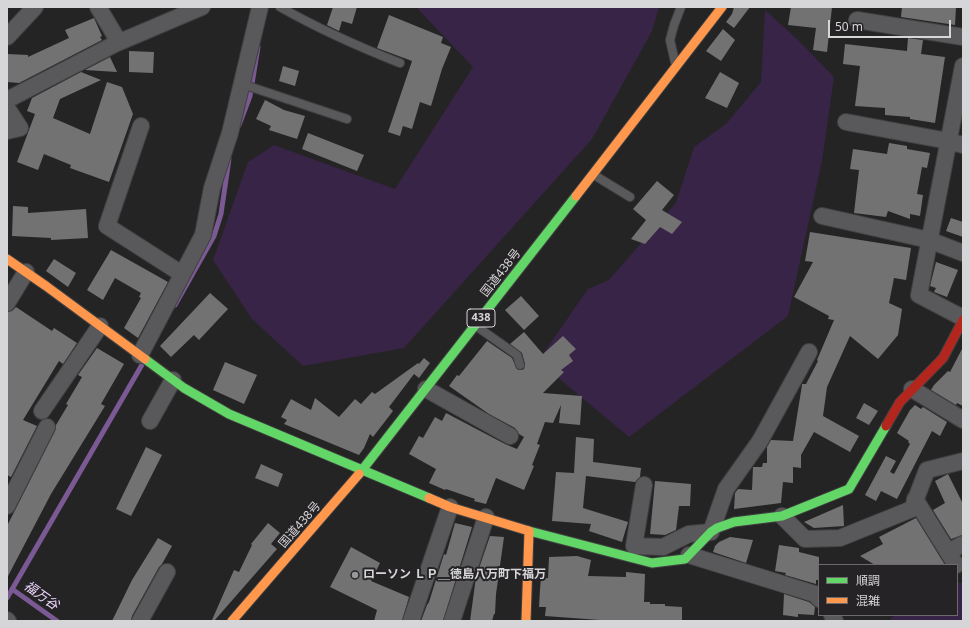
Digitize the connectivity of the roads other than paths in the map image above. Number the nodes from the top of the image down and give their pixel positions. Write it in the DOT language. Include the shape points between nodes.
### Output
graph roads {
  1 [pos="34,7"];
  2 [pos="98,7"];
  3 [pos="202,7"];
  4 [pos="260,7"];
  5 [pos="280,7"];
  6 [pos="681,7"];
  7 [pos="722,7"];
  8 [pos="857,20"];
  9 [pos="7,37"];
  10 [pos="963,37"];
  11 [pos="119,42"];
  12 [pos="400,63"];
  13 [pos="676,66"];
  14 [pos="963,66"];
  15 [pos="242,84"];
  16 [pos="7,100"];
  17 [pos="7,108"];
  18 [pos="347,119"];
  19 [pos="846,122"];
  20 [pos="141,126"];
  21 [pos="7,131"];
  22 [pos="956,143"];
  23 [pos="593,174"];
  24 [pos="630,196"];
  25 [pos="822,216"];
  26 [pos="929,240"];
  27 [pos="963,253"];
  28 [pos="7,259"];
  29 [pos="26,272"];
  30 [pos="182,274"];
  31 [pos="7,303"];
  32 [pos="963,319"];
  33 [pos="476,325"];
  34 [pos="100,326"];
  35 [pos="809,352"];
  36 [pos="140,356"];
  37 [pos="520,365"];
  38 [pos="173,380"];
  39 [pos="426,389"];
  40 [pos="912,389"];
  41 [pos="42,411"];
  42 [pos="963,420"];
  43 [pos="150,421"];
  44 [pos="47,427"];
  45 [pos="510,436"];
  46 [pos="963,461"];
  47 [pos="364,470"];
  48 [pos="644,485"];
  49 [pos="915,499"];
  50 [pos="7,506"];
  51 [pos="450,507"];
  52 [pos="782,516"];
  53 [pos="486,517"];
  54 [pos="529,532"];
  55 [pos="711,532"];
  56 [pos="963,544"];
  57 [pos="689,555"];
  58 [pos="954,561"];
  59 [pos="167,572"];
  60 [pos="818,598"];
  61 [pos="140,621"];
  62 [pos="232,621"];
  63 [pos="411,621"];
  64 [pos="452,621"];
  65 [pos="526,621"];
  1 -- 9 [label="street"];
  2 -- 11 [label="street"];
  3 -- 11 [label="street"];
  4 -- 15 [label="street"];
  5 -- 12 [label="lane" via="313,26"];
  6 -- 13 [label="lane" via="670,40"];
  7 -- 13 [label="main road, 国道438号 / 438"];
  8 -- 10 [label="street"];
  11 -- 16 [label="street"];
  13 -- 23 [label="main road, 国道438号 / 438"];
  14 -- 22 [label="street"];
  15 -- 18 [label="lane"];
  15 -- 30 [label="street" via="230,133 212,188 203,235"];
  17 -- 21 [label="street" via="20,128"];
  19 -- 22 [label="street"];
  20 -- 30 [label="street" via="107,226"];
  22 -- 26 [label="street"];
  23 -- 24 [label="lane"];
  23 -- 33 [label="main road, 国道438号 / 438"];
  25 -- 26 [label="street"];
  26 -- 27 [label="street"];
  26 -- 32 [label="street" via="919,295"];
  28 -- 29 [label="main road"];
  29 -- 31 [label="street"];
  29 -- 34 [label="main road"];
  30 -- 36 [label="street"];
  32 -- 40 [label="main road" via="943,358"];
  33 -- 37 [label="lane" via="517,355"];
  33 -- 39 [label="main road, 国道438号 / 438"];
  34 -- 36 [label="main road"];
  34 -- 41 [label="street"];
  35 -- 55 [label="street" via="760,441 726,489"];
  36 -- 38 [label="main road"];
  38 -- 43 [label="street"];
  38 -- 47 [label="main road" via="229,414"];
  39 -- 45 [label="street"];
  39 -- 47 [label="main road, 国道438号 / 438"];
  40 -- 42 [label="street"];
  40 -- 52 [label="main road" via="900,402 849,489"];
  44 -- 50 [label="street"];
  46 -- 49 [label="street" via="927,470"];
  47 -- 51 [label="main road"];
  47 -- 62 [label="main road, 国道438号 / 438"];
  48 -- 55 [label="street" via="634,546 663,547 689,534"];
  49 -- 52 [label="street" via="912,509 840,538 805,539"];
  49 -- 58 [label="street"];
  51 -- 53 [label="main road"];
  51 -- 63 [label="street"];
  52 -- 55 [label="main road" via="734,522"];
  53 -- 54 [label="main road"];
  53 -- 64 [label="street"];
  54 -- 57 [label="main road" via="652,563 684,559"];
  54 -- 65 [label="main road"];
  55 -- 57 [label="main road"];
  56 -- 58 [label="street"];
  57 -- 60 [label="street" via="815,594"];
  59 -- 61 [label="street"];
}
